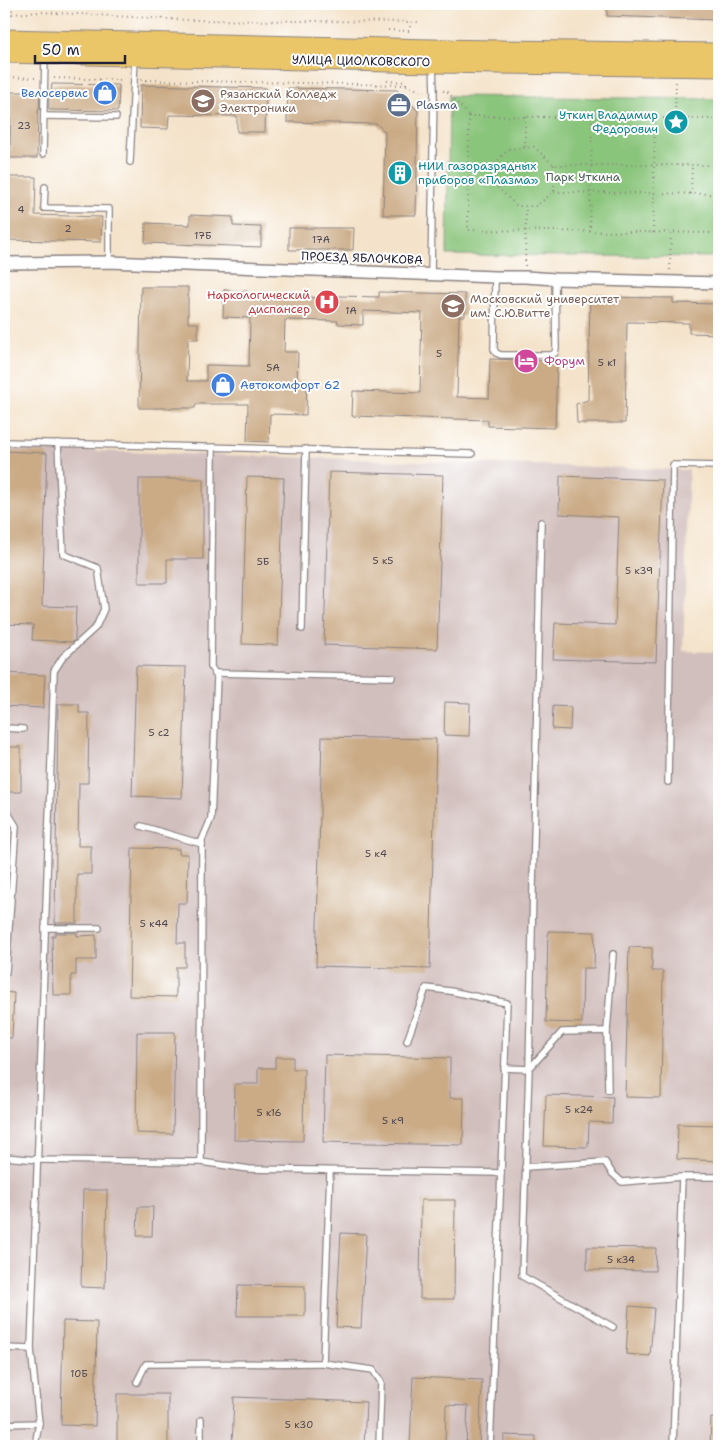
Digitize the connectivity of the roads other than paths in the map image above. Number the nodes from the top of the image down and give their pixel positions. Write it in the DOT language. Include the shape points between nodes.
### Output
graph roads {
  1 [pos="4,39"];
  2 [pos="4,53"];
  3 [pos="45,53"];
  4 [pos="719,53"];
  5 [pos="135,56"];
  6 [pos="433,56"];
  7 [pos="719,67"];
  8 [pos="44,116"];
  9 [pos="116,117"];
  10 [pos="44,154"];
  11 [pos="130,162"];
  12 [pos="44,187"];
  13 [pos="108,262"];
  14 [pos="4,263"];
  15 [pos="431,274"];
  16 [pos="495,278"];
  17 [pos="556,279"];
  18 [pos="719,283"];
  19 [pos="4,442"];
  20 [pos="58,444"];
  21 [pos="213,447"];
  22 [pos="306,449"];
  23 [pos="472,454"];
  24 [pos="719,466"];
  25 [pos="541,522"];
  26 [pos="302,629"];
  27 [pos="214,673"];
  28 [pos="392,677"];
  29 [pos="4,728"];
  30 [pos="23,729"];
  31 [pos="668,782"];
  32 [pos="4,812"];
  33 [pos="141,826"];
  34 [pos="202,844"];
  35 [pos="46,928"];
  36 [pos="99,928"];
  37 [pos="613,954"];
  38 [pos="4,972"];
  39 [pos="607,1031"];
  40 [pos="408,1041"];
  41 [pos="504,1068"];
  42 [pos="529,1069"];
  43 [pos="608,1090"];
  44 [pos="4,1158"];
  45 [pos="39,1160"];
  46 [pos="201,1162"];
  47 [pos="525,1167"];
  48 [pos="330,1171"];
  49 [pos="501,1173"];
  50 [pos="682,1177"];
  51 [pos="719,1177"];
  52 [pos="613,1327"];
  53 [pos="4,1348"];
  54 [pos="31,1349"];
  55 [pos="323,1363"];
  56 [pos="137,1382"];
  57 [pos="201,1420"];
  58 [pos="39,1423"];
  59 [pos="4,1424"];
  60 [pos="35,1446"];
  61 [pos="201,1446"];
  62 [pos="379,1446"];
  63 [pos="490,1446"];
  64 [pos="673,1446"];
  1 -- 6 [label="main road, УЛИЦА ЦИОЛКОВСКОГО"];
  2 -- 3 [label="main road, УЛИЦА ЦИОЛКОВСКОГО"];
  3 -- 5 [label="main road, УЛИЦА ЦИОЛКОВСКОГО"];
  3 -- 8 [label="lane"];
  4 -- 6 [label="main road, УЛИЦА ЦИОЛКОВСКОГО"];
  5 -- 6 [label="main road, УЛИЦА ЦИОЛКОВСКОГО"];
  5 -- 11 [label="lane"];
  6 -- 7 [label="main road, УЛИЦА ЦИОЛКОВСКОГО"];
  6 -- 15 [label="lane"];
  8 -- 9 [label="lane"];
  8 -- 10 [label="lane"];
  12 -- 13 [label="lane" via="44,208 109,209"];
  13 -- 14 [label="street, ПРОЕЗД ЯБЛОЧКОВА"];
  13 -- 15 [label="street, ПРОЕЗД ЯБЛОЧКОВА"];
  15 -- 16 [label="street, ПРОЕЗД ЯБЛОЧКОВА"];
  16 -- 17 [label="street, ПРОЕЗД ЯБЛОЧКОВА"];
  16 -- 17 [label="lane" via="496,353 552,356 556,348"];
  17 -- 18 [label="street, ПРОЕЗД ЯБЛОЧКОВА"];
  19 -- 20 [label="lane"];
  20 -- 21 [label="lane"];
  20 -- 35 [label="lane" via="63,554 98,568 104,609 96,627 63,657 54,671"];
  21 -- 22 [label="lane"];
  21 -- 27 [label="lane" via="211,667"];
  22 -- 23 [label="lane"];
  22 -- 26 [label="lane"];
  24 -- 31 [label="lane" via="673,465"];
  25 -- 42 [label="lane"];
  27 -- 28 [label="lane"];
  27 -- 34 [label="lane" via="217,678 211,820"];
  29 -- 30 [label="lane"];
  32 -- 38 [label="lane" via="16,826"];
  33 -- 34 [label="lane"];
  34 -- 46 [label="lane"];
  35 -- 36 [label="lane"];
  35 -- 45 [label="lane"];
  37 -- 39 [label="lane"];
  39 -- 42 [label="lane" via="562,1032"];
  39 -- 43 [label="lane"];
  40 -- 41 [label="lane" via="426,988 507,1003"];
  41 -- 42 [label="lane"];
  41 -- 49 [label="lane"];
  42 -- 47 [label="lane"];
  44 -- 45 [label="lane"];
  45 -- 46 [label="lane"];
  45 -- 54 [label="lane"];
  46 -- 48 [label="lane" via="249,1169"];
  47 -- 50 [label="lane" via="605,1162 622,1182"];
  47 -- 52 [label="lane" via="522,1276"];
  48 -- 49 [label="lane"];
  48 -- 55 [label="lane"];
  49 -- 63 [label="lane"];
  50 -- 51 [label="lane"];
  50 -- 64 [label="lane"];
  53 -- 54 [label="lane"];
  54 -- 58 [label="lane"];
  55 -- 56 [label="lane" via="146,1364"];
  55 -- 62 [label="lane" via="373,1370 382,1382"];
  57 -- 61 [label="lane"];
  58 -- 59 [label="lane"];
  58 -- 60 [label="lane"];
}
